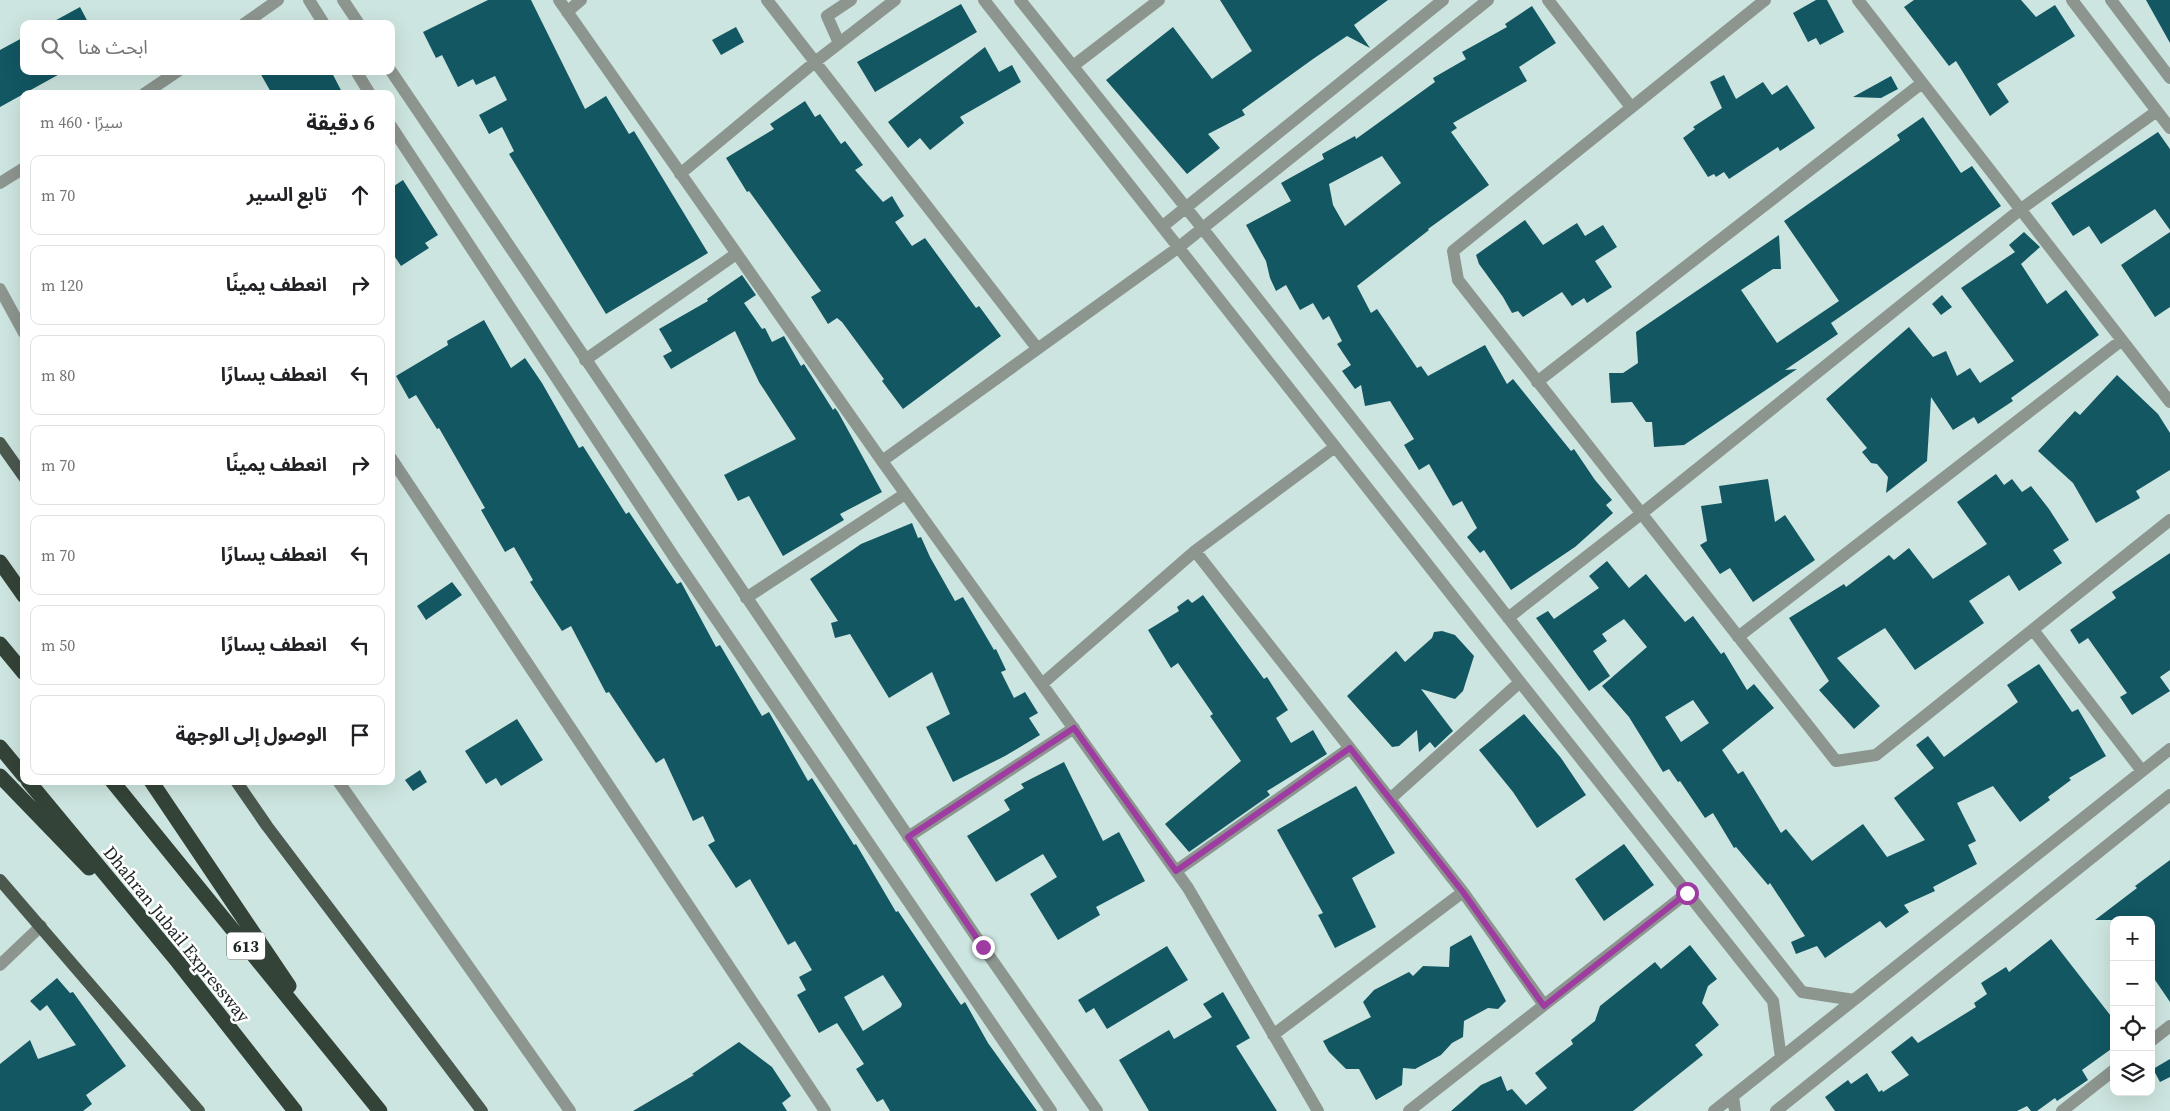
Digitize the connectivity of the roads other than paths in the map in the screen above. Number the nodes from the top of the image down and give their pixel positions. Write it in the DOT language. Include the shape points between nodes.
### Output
graph roads {
  1 [pos="278,0"];
  2 [pos="309,0"];
  3 [pos="343,0"];
  4 [pos="558,0"];
  5 [pos="581,0"];
  6 [pos="767,0"];
  7 [pos="851,0"];
  8 [pos="895,0"];
  9 [pos="984,0"];
  10 [pos="1020,0"];
  11 [pos="1159,0"];
  12 [pos="1443,0"];
  13 [pos="1488,0"];
  14 [pos="1548,0"];
  15 [pos="1765,0"];
  16 [pos="1858,0"];
  17 [pos="2072,0"];
  18 [pos="2111,0"];
  19 [pos="567,12"];
  20 [pos="250,20"];
  21 [pos="322,20"];
  22 [pos="356,20"];
  23 [pos="839,44"];
  24 [pos="815,62"];
  25 [pos="1073,66"];
  26 [pos="173,75"];
  27 [pos="358,75"];
  28 [pos="394,75"];
  29 [pos="2170,78"];
  30 [pos="1922,82"];
  31 [pos="152,90"];
  32 [pos="368,90"];
  33 [pos="1631,107"];
  34 [pos="2157,111"];
  35 [pos="2170,128"];
  36 [pos="395,132"];
  37 [pos="20,170"];
  38 [pos="680,174"];
  39 [pos="0,183"];
  40 [pos="1186,208"];
  41 [pos="2021,210"];
  42 [pos="1163,226"];
  43 [pos="1202,229"];
  44 [pos="1180,247"];
  45 [pos="736,254"];
  46 [pos="0,290"];
  47 [pos="20,326"];
  48 [pos="2122,340"];
  49 [pos="1038,348"];
  50 [pos="585,360"];
  51 [pos="1537,382"];
  52 [pos="2170,402"];
  53 [pos="0,443"];
  54 [pos="1335,447"];
  55 [pos="882,461"];
  56 [pos="395,464"];
  57 [pos="20,471"];
  58 [pos="905,494"];
  59 [pos="1642,514"];
  60 [pos="2170,520"];
  61 [pos="1195,551"];
  62 [pos="0,562"];
  63 [pos="20,590"];
  64 [pos="746,598"];
  65 [pos="1508,618"];
  66 [pos="2034,630"];
  67 [pos="1738,637"];
  68 [pos="0,644"];
  69 [pos="20,668"];
  70 [pos="1520,682"];
  71 [pos="1042,684"];
  72 [pos="1074,728"];
  73 [pos="0,747"];
  74 [pos="1350,748"];
  75 [pos="2170,749"];
  76 [pos="20,771"];
  77 [pos="2142,771"];
  78 [pos="0,776"];
  79 [pos="31,785"];
  80 [pos="115,785"];
  81 [pos="154,785"];
  82 [pos="239,785"];
  83 [pos="341,785"];
  84 [pos="2170,795"];
  85 [pos="1390,799"];
  86 [pos="908,837"];
  87 [pos="1176,871"];
  88 [pos="0,880"];
  89 [pos="1463,892"];
  90 [pos="1687,893"];
  91 [pos="41,926"];
  92 [pos="178,962"];
  93 [pos="0,965"];
  94 [pos="1854,1000"];
  95 [pos="1544,1006"];
  96 [pos="2170,1026"];
  97 [pos="1274,1035"];
  98 [pos="2155,1038"];
  99 [pos="1780,1058"];
  100 [pos="346,1070"];
  101 [pos="2110,1073"];
  102 [pos="1733,1096"];
  103 [pos="199,1111"];
  104 [pos="295,1111"];
  105 [pos="380,1111"];
  106 [pos="482,1111"];
  107 [pos="570,1111"];
  108 [pos="825,1111"];
  109 [pos="1051,1111"];
  110 [pos="1097,1111"];
  111 [pos="1318,1111"];
  112 [pos="1409,1111"];
  113 [pos="1714,1111"];
  114 [pos="1735,1111"];
  115 [pos="1776,1111"];
  116 [pos="2062,1111"];
  1 -- 20 [label="street"];
  2 -- 21 [label="street"];
  3 -- 22 [label="street"];
  4 -- 19 [label="street"];
  5 -- 19 [label="street"];
  6 -- 24 [label="street"];
  7 -- 23 [label="street" via="827,16"];
  8 -- 23 [label="street"];
  9 -- 42 [label="street"];
  10 -- 25 [label="street"];
  11 -- 25 [label="street"];
  12 -- 40 [label="street"];
  13 -- 43 [label="street"];
  14 -- 33 [label="street"];
  15 -- 33 [label="street"];
  16 -- 30 [label="street"];
  17 -- 34 [label="street"];
  18 -- 29 [label="street"];
  19 -- 38 [label="street"];
  23 -- 24 [label="street"];
  24 -- 38 [label="street"];
  24 -- 49 [label="street"];
  25 -- 40 [label="street"];
  26 -- 31 [label="street"];
  27 -- 32 [label="street"];
  28 -- 50 [label="street"];
  30 -- 41 [label="street"];
  30 -- 51 [label="street"];
  33 -- 51 [label="street" via="1453,251 1458,280"];
  34 -- 35 [label="street"];
  34 -- 41 [label="street"];
  36 -- 109 [label="street" via="674,557"];
  37 -- 39 [label="street"];
  38 -- 45 [label="street"];
  40 -- 42 [label="street"];
  40 -- 43 [label="street"];
  41 -- 48 [label="street"];
  41 -- 59 [label="street"];
  42 -- 44 [label="street"];
  43 -- 44 [label="street"];
  43 -- 65 [label="street"];
  44 -- 49 [label="street"];
  44 -- 54 [label="street"];
  45 -- 50 [label="street"];
  45 -- 55 [label="street"];
  46 -- 47 [label="street"];
  48 -- 52 [label="street"];
  48 -- 67 [label="street"];
  49 -- 55 [label="street"];
  50 -- 64 [label="street"];
  51 -- 59 [label="street"];
  53 -- 57 [label="main road"];
  54 -- 61 [label="street"];
  54 -- 70 [label="street"];
  55 -- 58 [label="street"];
  56 -- 108 [label="street"];
  58 -- 64 [label="street"];
  58 -- 71 [label="street"];
  59 -- 65 [label="street"];
  59 -- 67 [label="street"];
  60 -- 66 [label="street"];
  61 -- 71 [label="street"];
  61 -- 74 [label="street"];
  62 -- 63 [label="highway"];
  64 -- 86 [label="street"];
  65 -- 94 [label="street" via="1802,992"];
  66 -- 67 [label="street" via="1876,755 1836,762"];
  66 -- 77 [label="street"];
  68 -- 69 [label="highway"];
  70 -- 85 [label="street"];
  70 -- 90 [label="street"];
  71 -- 72 [label="street"];
  72 -- 86 [label="street"];
  72 -- 87 [label="street"];
  73 -- 76 [label="highway"];
  74 -- 85 [label="street"];
  74 -- 87 [label="street"];
  75 -- 77 [label="street"];
  77 -- 94 [label="street"];
  78 -- 92 [label="highway"];
  79 -- 92 [label="highway, Dhahran Jubail Expressway"];
  80 -- 100 [label="highway, 613"];
  81 -- 100 [label="highway"];
  82 -- 106 [label="main road"];
  83 -- 107 [label="street"];
  84 -- 115 [label="street"];
  85 -- 89 [label="street"];
  86 -- 110 [label="street"];
  87 -- 97 [label="street"];
  88 -- 91 [label="main road"];
  89 -- 95 [label="street"];
  89 -- 97 [label="street"];
  90 -- 95 [label="street"];
  90 -- 99 [label="street" via="1773,1001"];
  91 -- 93 [label="street"];
  91 -- 103 [label="main road"];
  92 -- 104 [label="highway, Dhahran Jubail Expressway"];
  94 -- 99 [label="street"];
  95 -- 112 [label="street"];
  96 -- 98 [label="street"];
  97 -- 111 [label="street"];
  99 -- 102 [label="street"];
  100 -- 105 [label="highway, 613"];
  101 -- 116 [label="street"];
  102 -- 113 [label="street"];
  102 -- 114 [label="street"];
}
